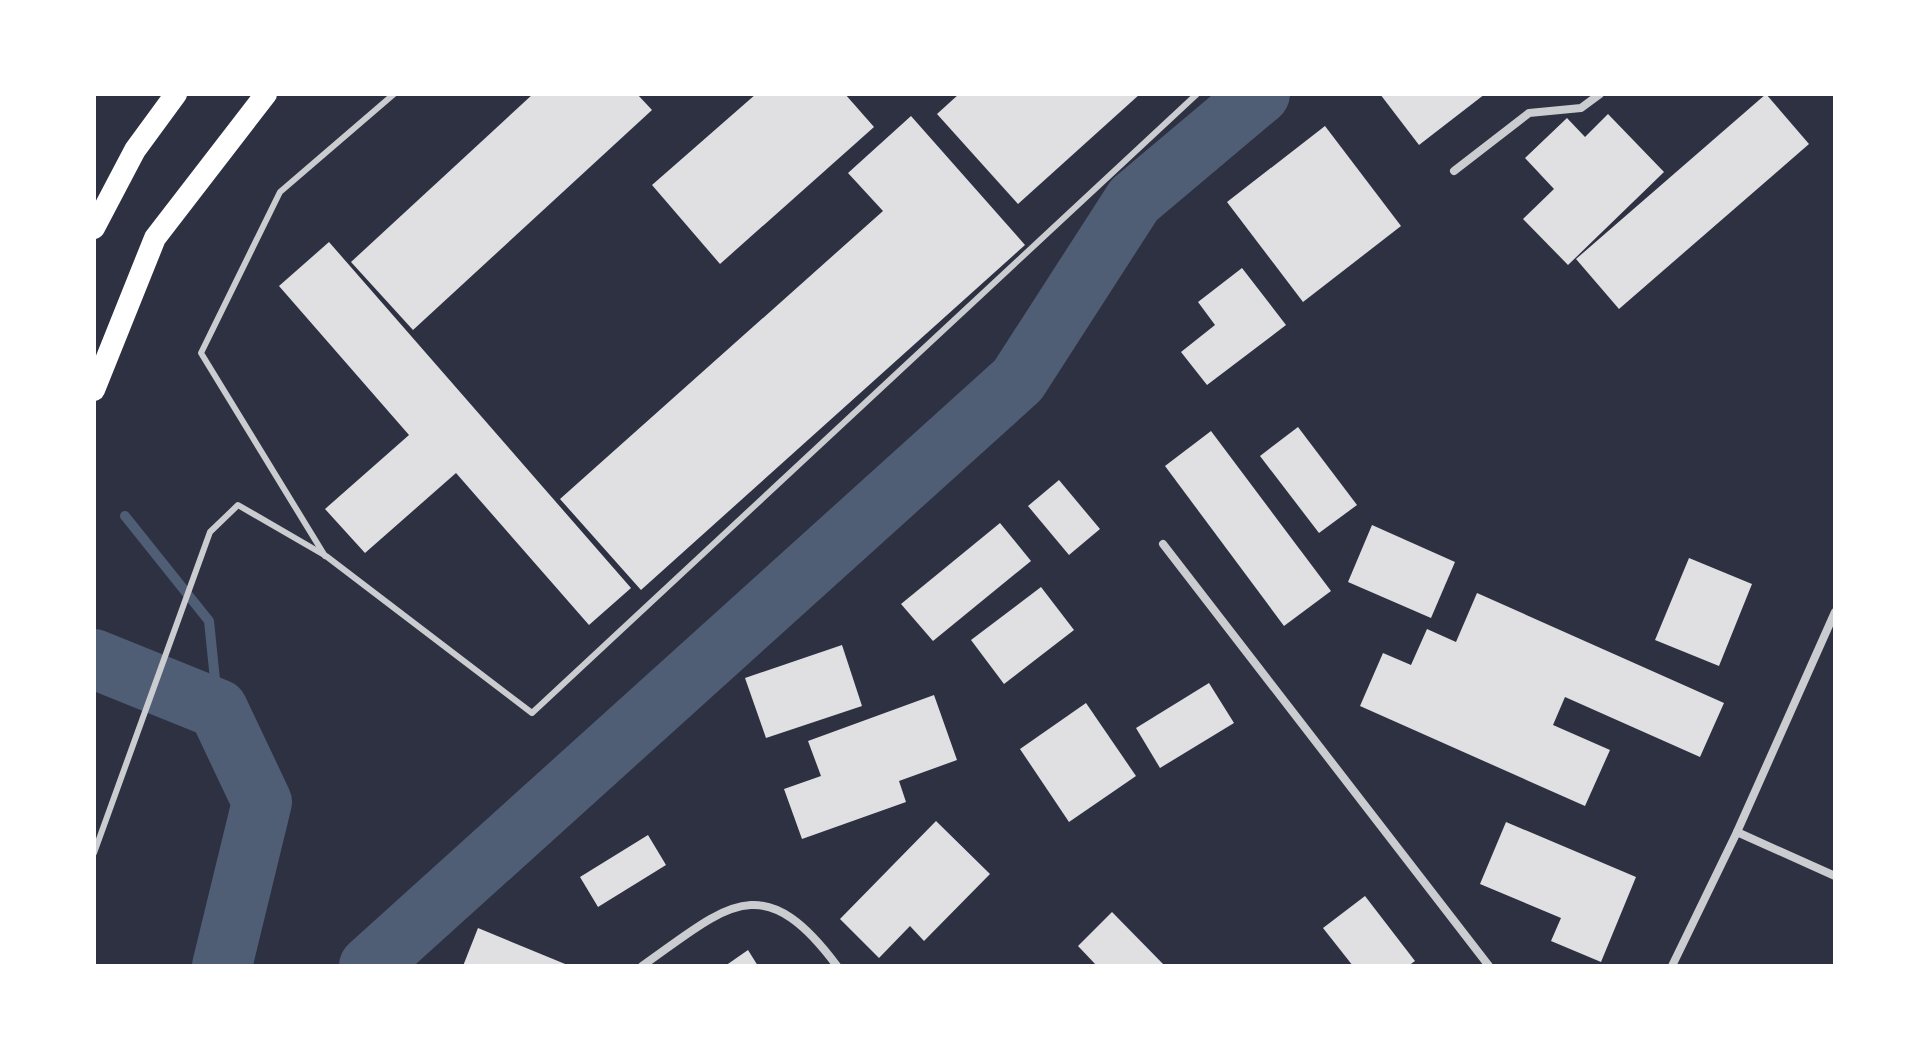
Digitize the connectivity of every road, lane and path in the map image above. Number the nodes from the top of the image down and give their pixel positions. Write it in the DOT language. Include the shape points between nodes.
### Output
graph roads {
  1 [pos="176,94"];
  2 [pos="266,94"];
  3 [pos="394,94"];
  4 [pos="1197,94"];
  5 [pos="1600,94"];
  6 [pos="1454,171"];
  7 [pos="94,228"];
  8 [pos="94,390"];
  9 [pos="1163,544"];
  10 [pos="326,556"];
  11 [pos="1835,612"];
  12 [pos="1737,832"];
  13 [pos="94,853"];
  14 [pos="1835,876"];
  15 [pos="642,966"];
  16 [pos="837,966"];
  17 [pos="1489,966"];
  18 [pos="1672,966"];
  1 -- 7 [label="highway" via="135,150"];
  2 -- 8 [label="highway" via="155,238"];
  3 -- 10 [label="lane" via="280,192 201,353"];
  4 -- 10 [label="lane" via="532,713"];
  5 -- 6 [label="street" via="1581,108 1529,113"];
  9 -- 17 [label="street"];
  10 -- 13 [label="lane" via="238,505 210,532"];
  11 -- 12 [label="street"];
  12 -- 14 [label="street"];
  12 -- 18 [label="street"];
  15 -- 16 [label="street" via="709,919 737,906 761,903 794,917"];
}
